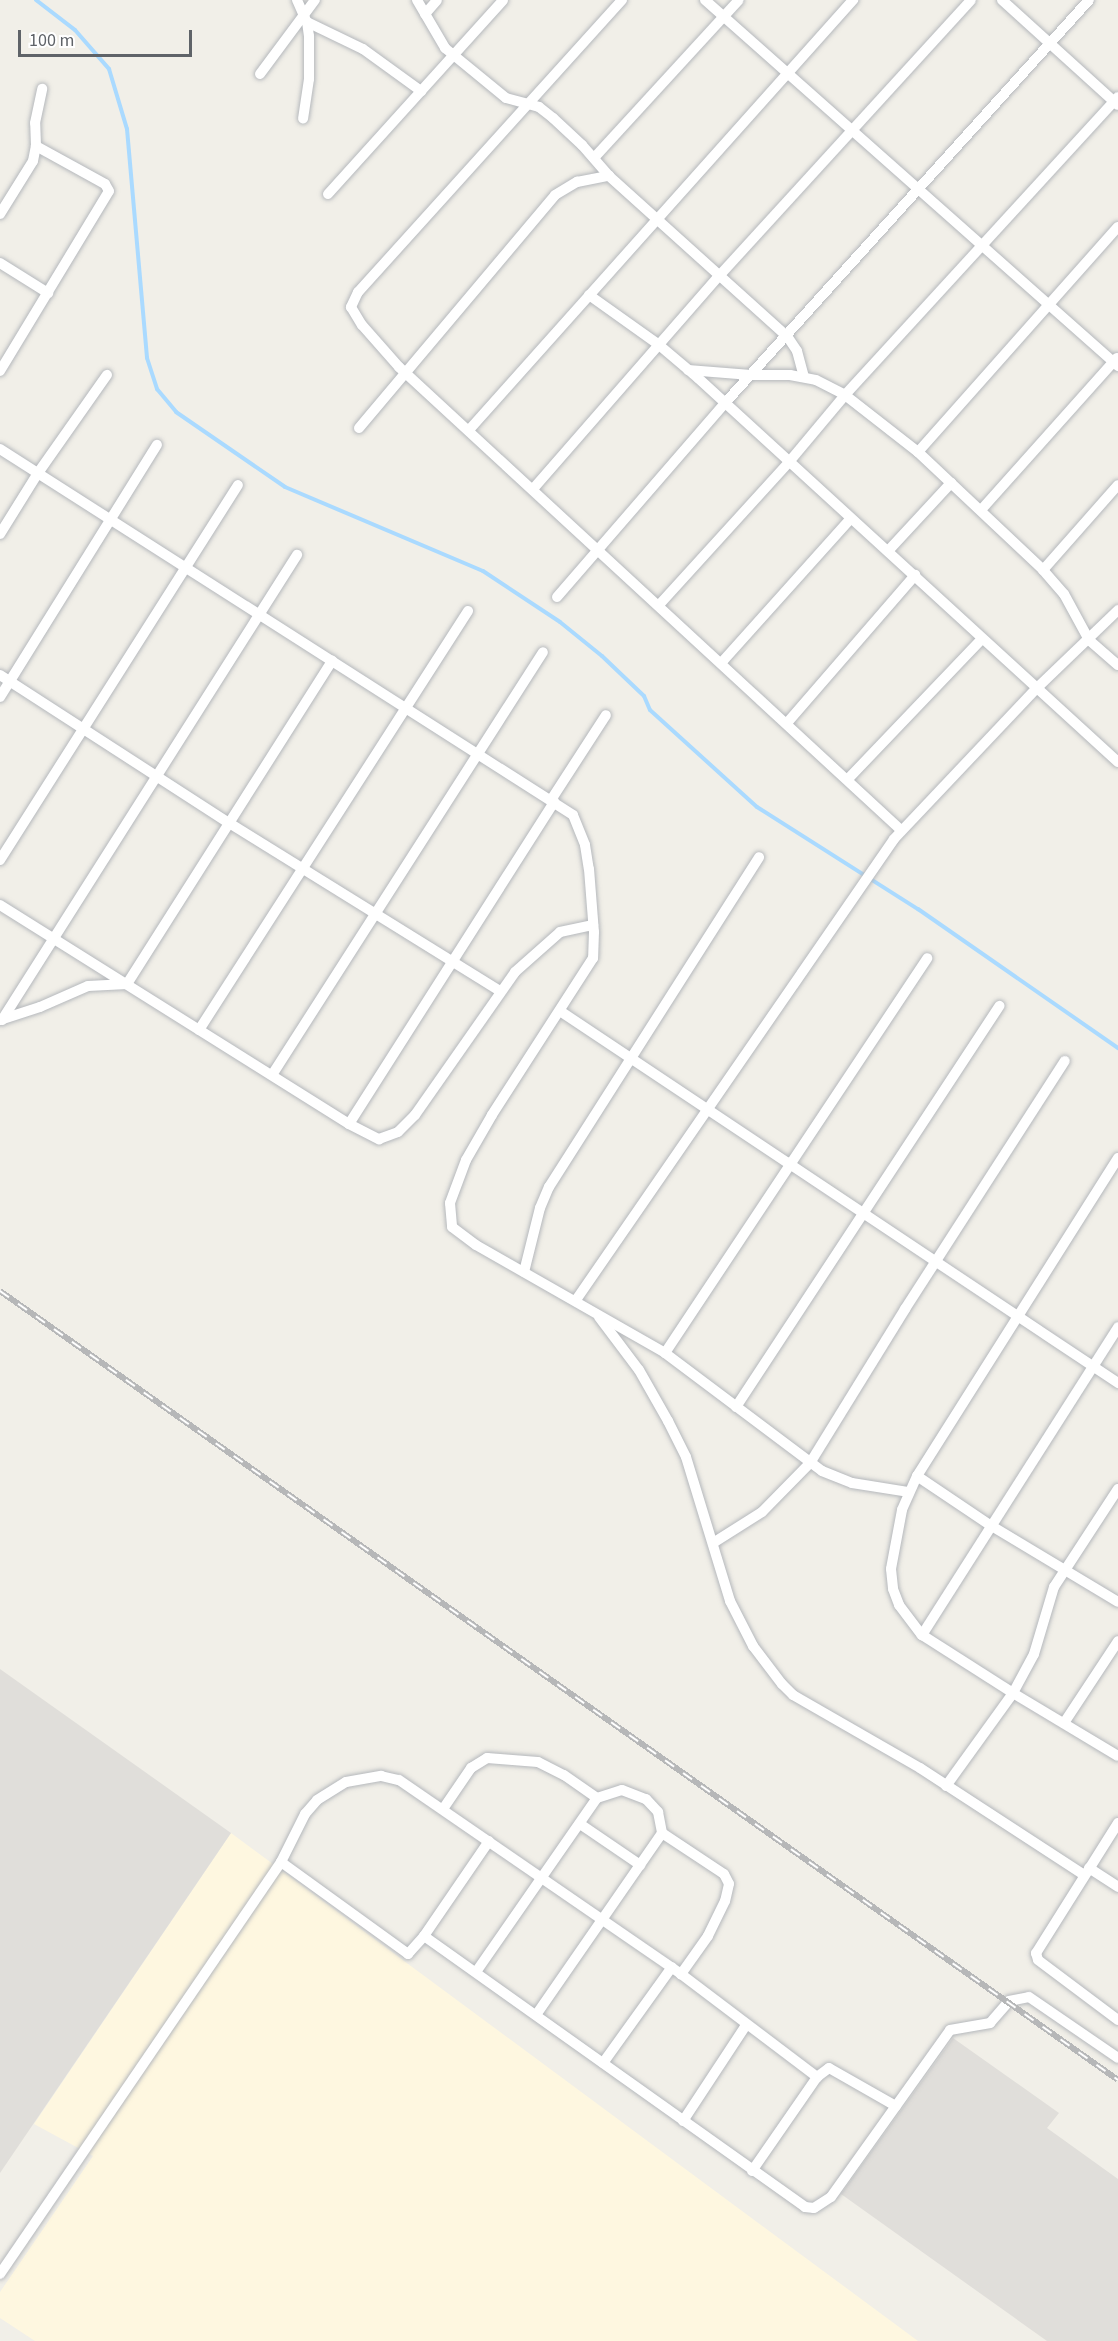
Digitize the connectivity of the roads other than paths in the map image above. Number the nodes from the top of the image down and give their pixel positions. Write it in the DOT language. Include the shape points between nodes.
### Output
graph roads {
  1 [pos="315,0"];
  2 [pos="417,0"];
  3 [pos="437,0"];
  4 [pos="503,0"];
  5 [pos="621,0"];
  6 [pos="705,0"];
  7 [pos="739,0"];
  8 [pos="853,0"];
  9 [pos="971,0"];
  10 [pos="1002,0"];
  11 [pos="1089,0"];
  12 [pos="295,1"];
  13 [pos="425,14"];
  14 [pos="724,16"];
  15 [pos="306,19"];
  16 [pos="1050,43"];
  17 [pos="453,55"];
  18 [pos="787,73"];
  19 [pos="260,74"];
  20 [pos="42,89"];
  21 [pos="421,91"];
  22 [pos="1117,101"];
  23 [pos="530,104"];
  24 [pos="303,119"];
  25 [pos="853,132"];
  26 [pos="36,146"];
  27 [pos="594,158"];
  28 [pos="609,176"];
  29 [pos="920,190"];
  30 [pos="328,194"];
  31 [pos="0,214"];
  32 [pos="656,219"];
  33 [pos="1118,227"];
  34 [pos="981,247"];
  35 [pos="0,263"];
  36 [pos="720,275"];
  37 [pos="48,293"];
  38 [pos="589,295"];
  39 [pos="1047,304"];
  40 [pos="787,336"];
  41 [pos="659,345"];
  42 [pos="1116,362"];
  43 [pos="0,370"];
  44 [pos="688,370"];
  45 [pos="406,374"];
  46 [pos="107,375"];
  47 [pos="750,375"];
  48 [pos="804,377"];
  49 [pos="845,395"];
  50 [pos="724,403"];
  51 [pos="359,428"];
  52 [pos="469,430"];
  53 [pos="158,445"];
  54 [pos="0,449"];
  55 [pos="918,452"];
  56 [pos="789,462"];
  57 [pos="38,473"];
  58 [pos="951,483"];
  59 [pos="238,485"];
  60 [pos="1118,485"];
  61 [pos="533,489"];
  62 [pos="981,510"];
  63 [pos="851,518"];
  64 [pos="111,520"];
  65 [pos="0,534"];
  66 [pos="598,549"];
  67 [pos="888,551"];
  68 [pos="297,555"];
  69 [pos="184,567"];
  70 [pos="1043,570"];
  71 [pos="915,575"];
  72 [pos="557,597"];
  73 [pos="659,605"];
  74 [pos="1118,610"];
  75 [pos="468,611"];
  76 [pos="260,614"];
  77 [pos="982,639"];
  78 [pos="1089,640"];
  79 [pos="543,652"];
  80 [pos="332,661"];
  81 [pos="722,662"];
  82 [pos="1118,665"];
  83 [pos="5,678"];
  84 [pos="1036,689"];
  85 [pos="0,697"];
  86 [pos="406,707"];
  87 [pos="606,716"];
  88 [pos="787,723"];
  89 [pos="82,728"];
  90 [pos="480,754"];
  91 [pos="1118,762"];
  92 [pos="157,776"];
  93 [pos="848,779"];
  94 [pos="552,801"];
  95 [pos="229,823"];
  96 [pos="902,830"];
  97 [pos="759,857"];
  98 [pos="0,860"];
  99 [pos="302,868"];
  100 [pos="0,905"];
  101 [pos="376,915"];
  102 [pos="593,925"];
  103 [pos="54,939"];
  104 [pos="927,958"];
  105 [pos="453,962"];
  106 [pos="127,984"];
  107 [pos="500,991"];
  108 [pos="999,1006"];
  109 [pos="560,1011"];
  110 [pos="1,1020"];
  111 [pos="199,1030"];
  112 [pos="631,1058"];
  113 [pos="1065,1061"];
  114 [pos="272,1076"];
  115 [pos="709,1110"];
  116 [pos="349,1124"];
  117 [pos="1118,1158"];
  118 [pos="790,1164"];
  119 [pos="864,1213"];
  120 [pos="936,1261"];
  121 [pos="524,1272"];
  122 [pos="576,1300"];
  123 [pos="595,1312"];
  124 [pos="1017,1315"];
  125 [pos="1118,1327"];
  126 [pos="665,1353"];
  127 [pos="1093,1366"];
  128 [pos="1118,1383"];
  129 [pos="736,1407"];
  130 [pos="810,1463"];
  131 [pos="916,1476"];
  132 [pos="1118,1489"];
  133 [pos="909,1492"];
  134 [pos="990,1525"];
  135 [pos="713,1543"];
  136 [pos="1064,1570"];
  137 [pos="1118,1602"];
  138 [pos="922,1635"];
  139 [pos="1118,1641"];
  140 [pos="1013,1693"];
  141 [pos="1064,1723"];
  142 [pos="1118,1756"];
  143 [pos="946,1786"];
  144 [pos="597,1798"];
  145 [pos="443,1809"];
  146 [pos="1118,1823"];
  147 [pos="580,1824"];
  148 [pos="662,1833"];
  149 [pos="489,1840"];
  150 [pos="281,1862"];
  151 [pos="639,1865"];
  152 [pos="1086,1872"];
  153 [pos="543,1877"];
  154 [pos="1118,1887"];
  155 [pos="602,1919"];
  156 [pos="424,1936"];
  157 [pos="676,1971"];
  158 [pos="476,1972"];
  159 [pos="536,2015"];
  160 [pos="1118,2020"];
  161 [pos="746,2025"];
  162 [pos="1118,2058"];
  163 [pos="603,2063"];
  164 [pos="817,2077"];
  165 [pos="896,2106"];
  166 [pos="683,2121"];
  167 [pos="752,2171"];
  168 [pos="0,2274"];
  1 -- 15 [label="street"];
  2 -- 13 [label="street"];
  3 -- 13 [label="street"];
  4 -- 17 [label="street"];
  5 -- 23 [label="street"];
  6 -- 14 [label="street"];
  7 -- 14 [label="street"];
  8 -- 18 [label="street"];
  9 -- 25 [label="street"];
  10 -- 16 [label="street"];
  11 -- 16 [label="street"];
  12 -- 15 [label="street"];
  13 -- 17 [label="street" via="440,43"];
  14 -- 18 [label="street"];
  14 -- 27 [label="street"];
  15 -- 19 [label="street"];
  15 -- 21 [label="street" via="369,53"];
  15 -- 24 [label="street" via="309,79"];
  16 -- 22 [label="street"];
  16 -- 29 [label="street"];
  17 -- 21 [label="street"];
  17 -- 23 [label="street" via="506,98"];
  18 -- 25 [label="street"];
  18 -- 32 [label="street"];
  20 -- 26 [label="street" via="35,123"];
  21 -- 30 [label="street"];
  22 -- 34 [label="street"];
  23 -- 27 [label="street" via="552,118"];
  23 -- 45 [label="street" via="352,300 353,312 362,325"];
  25 -- 29 [label="street"];
  25 -- 36 [label="street"];
  26 -- 31 [label="street" via="27,171"];
  26 -- 37 [label="street" via="110,189"];
  27 -- 28 [label="street"];
  28 -- 32 [label="street"];
  28 -- 45 [label="street" via="577,182 555,195"];
  29 -- 34 [label="street"];
  29 -- 40 [label="street"];
  32 -- 36 [label="street"];
  32 -- 38 [label="street"];
  33 -- 39 [label="street"];
  34 -- 39 [label="street"];
  34 -- 49 [label="street"];
  35 -- 37 [label="street"];
  36 -- 40 [label="street"];
  36 -- 41 [label="street"];
  37 -- 43 [label="street"];
  38 -- 41 [label="street"];
  38 -- 52 [label="street"];
  39 -- 42 [label="street"];
  39 -- 55 [label="street"];
  40 -- 47 [label="street"];
  40 -- 48 [label="street" via="797,351"];
  41 -- 44 [label="street"];
  41 -- 61 [label="street"];
  42 -- 62 [label="street"];
  44 -- 47 [label="street"];
  44 -- 50 [label="street"];
  45 -- 51 [label="street"];
  45 -- 52 [label="street"];
  46 -- 57 [label="street"];
  47 -- 48 [label="street"];
  47 -- 50 [label="street"];
  48 -- 49 [label="street"];
  49 -- 55 [label="street"];
  49 -- 56 [label="street"];
  50 -- 56 [label="street"];
  50 -- 66 [label="street"];
  52 -- 61 [label="street"];
  53 -- 64 [label="street"];
  54 -- 57 [label="street"];
  55 -- 58 [label="street"];
  56 -- 63 [label="street"];
  56 -- 73 [label="street"];
  57 -- 64 [label="street"];
  57 -- 65 [label="street"];
  58 -- 62 [label="street"];
  58 -- 67 [label="street"];
  59 -- 69 [label="street"];
  60 -- 70 [label="street"];
  61 -- 66 [label="street"];
  62 -- 70 [label="street"];
  63 -- 67 [label="street"];
  63 -- 81 [label="street"];
  64 -- 69 [label="street"];
  64 -- 83 [label="street"];
  66 -- 72 [label="street"];
  66 -- 73 [label="street"];
  67 -- 71 [label="street"];
  68 -- 76 [label="street"];
  69 -- 76 [label="street"];
  69 -- 89 [label="street"];
  70 -- 78 [label="street" via="1064,594"];
  71 -- 77 [label="street"];
  71 -- 88 [label="street"];
  73 -- 81 [label="street"];
  74 -- 78 [label="street"];
  75 -- 86 [label="street"];
  76 -- 80 [label="street"];
  76 -- 92 [label="street"];
  77 -- 84 [label="street"];
  77 -- 93 [label="street"];
  78 -- 82 [label="street"];
  78 -- 84 [label="street"];
  79 -- 90 [label="street"];
  80 -- 86 [label="street"];
  80 -- 95 [label="street"];
  81 -- 88 [label="street"];
  83 -- 85 [label="street"];
  83 -- 89 [label="street"];
  84 -- 91 [label="street"];
  84 -- 96 [label="street"];
  86 -- 90 [label="street"];
  86 -- 99 [label="street"];
  87 -- 94 [label="street"];
  88 -- 93 [label="street"];
  89 -- 92 [label="street"];
  89 -- 98 [label="street"];
  90 -- 94 [label="street"];
  90 -- 101 [label="street"];
  92 -- 95 [label="street"];
  92 -- 103 [label="street"];
  93 -- 96 [label="street"];
  94 -- 102 [label="street" via="573,815 580,829 589,869"];
  94 -- 105 [label="street"];
  95 -- 99 [label="street"];
  95 -- 106 [label="street"];
  96 -- 115 [label="street"];
  97 -- 112 [label="street"];
  99 -- 101 [label="street"];
  99 -- 111 [label="street"];
  100 -- 103 [label="street"];
  101 -- 105 [label="street"];
  101 -- 114 [label="street"];
  102 -- 107 [label="street" via="571,928 550,938"];
  102 -- 109 [label="street" via="591,964"];
  103 -- 106 [label="street"];
  103 -- 110 [label="street"];
  104 -- 118 [label="street"];
  105 -- 107 [label="street"];
  105 -- 116 [label="street"];
  106 -- 110 [label="street" via="88,986"];
  106 -- 111 [label="street"];
  107 -- 116 [label="street" via="398,1132 379,1139"];
  108 -- 119 [label="street"];
  109 -- 112 [label="street"];
  109 -- 121 [label="street" via="472,1150 450,1203 450,1222 457,1232"];
  111 -- 114 [label="street"];
  112 -- 115 [label="street"];
  112 -- 121 [label="street" via="549,1187"];
  113 -- 120 [label="street"];
  114 -- 116 [label="street"];
  115 -- 118 [label="street"];
  115 -- 122 [label="street"];
  117 -- 124 [label="street"];
  118 -- 119 [label="street"];
  118 -- 126 [label="street"];
  119 -- 120 [label="street"];
  119 -- 129 [label="street"];
  120 -- 124 [label="street"];
  120 -- 130 [label="street"];
  121 -- 122 [label="street"];
  122 -- 123 [label="street"];
  123 -- 126 [label="street"];
  123 -- 135 [label="street" via="639,1370 669,1421 686,1457"];
  124 -- 127 [label="street"];
  124 -- 131 [label="street"];
  125 -- 127 [label="street"];
  126 -- 129 [label="street"];
  127 -- 128 [label="street"];
  127 -- 134 [label="street"];
  129 -- 130 [label="street"];
  130 -- 133 [label="street" via="852,1483"];
  130 -- 135 [label="street" via="762,1512"];
  131 -- 133 [label="street"];
  131 -- 134 [label="street"];
  132 -- 136 [label="street"];
  133 -- 138 [label="street" via="894,1550 893,1589 898,1605"];
  134 -- 136 [label="street"];
  134 -- 138 [label="street"];
  135 -- 143 [label="street" via="739,1620 782,1684 793,1695"];
  136 -- 137 [label="street"];
  136 -- 140 [label="street" via="1048,1601 1034,1654"];
  138 -- 140 [label="street"];
  139 -- 141 [label="street"];
  140 -- 141 [label="street"];
  140 -- 143 [label="street"];
  141 -- 142 [label="street"];
  143 -- 152 [label="street"];
  144 -- 145 [label="street" via="538,1762 487,1758 471,1768"];
  144 -- 147 [label="street"];
  144 -- 148 [label="street" via="615,1790 638,1795 658,1812"];
  145 -- 149 [label="street"];
  145 -- 150 [label="street" via="399,1780 381,1776 346,1782 317,1800 305,1814"];
  146 -- 152 [label="street"];
  147 -- 151 [label="street"];
  147 -- 153 [label="street"];
  148 -- 151 [label="street"];
  148 -- 157 [label="street" via="724,1875 729,1884 708,1936"];
  149 -- 153 [label="street"];
  149 -- 156 [label="street"];
  150 -- 156 [label="street" via="408,1954"];
  150 -- 168 [label="street"];
  151 -- 155 [label="street"];
  152 -- 154 [label="street"];
  152 -- 160 [label="street" via="1037,1947 1036,1956"];
  153 -- 155 [label="street"];
  153 -- 158 [label="street"];
  155 -- 157 [label="street"];
  155 -- 159 [label="street"];
  156 -- 158 [label="street"];
  157 -- 161 [label="street"];
  157 -- 163 [label="street"];
  158 -- 159 [label="street"];
  159 -- 163 [label="street"];
  161 -- 164 [label="street"];
  161 -- 166 [label="street"];
  162 -- 165 [label="street" via="1029,1997 1009,2001 990,2024 950,2030"];
  163 -- 166 [label="street"];
  164 -- 165 [label="street" via="829,2068"];
  164 -- 167 [label="street"];
  165 -- 167 [label="street" via="831,2197 814,2208 805,2207"];
  166 -- 167 [label="street"];
}
